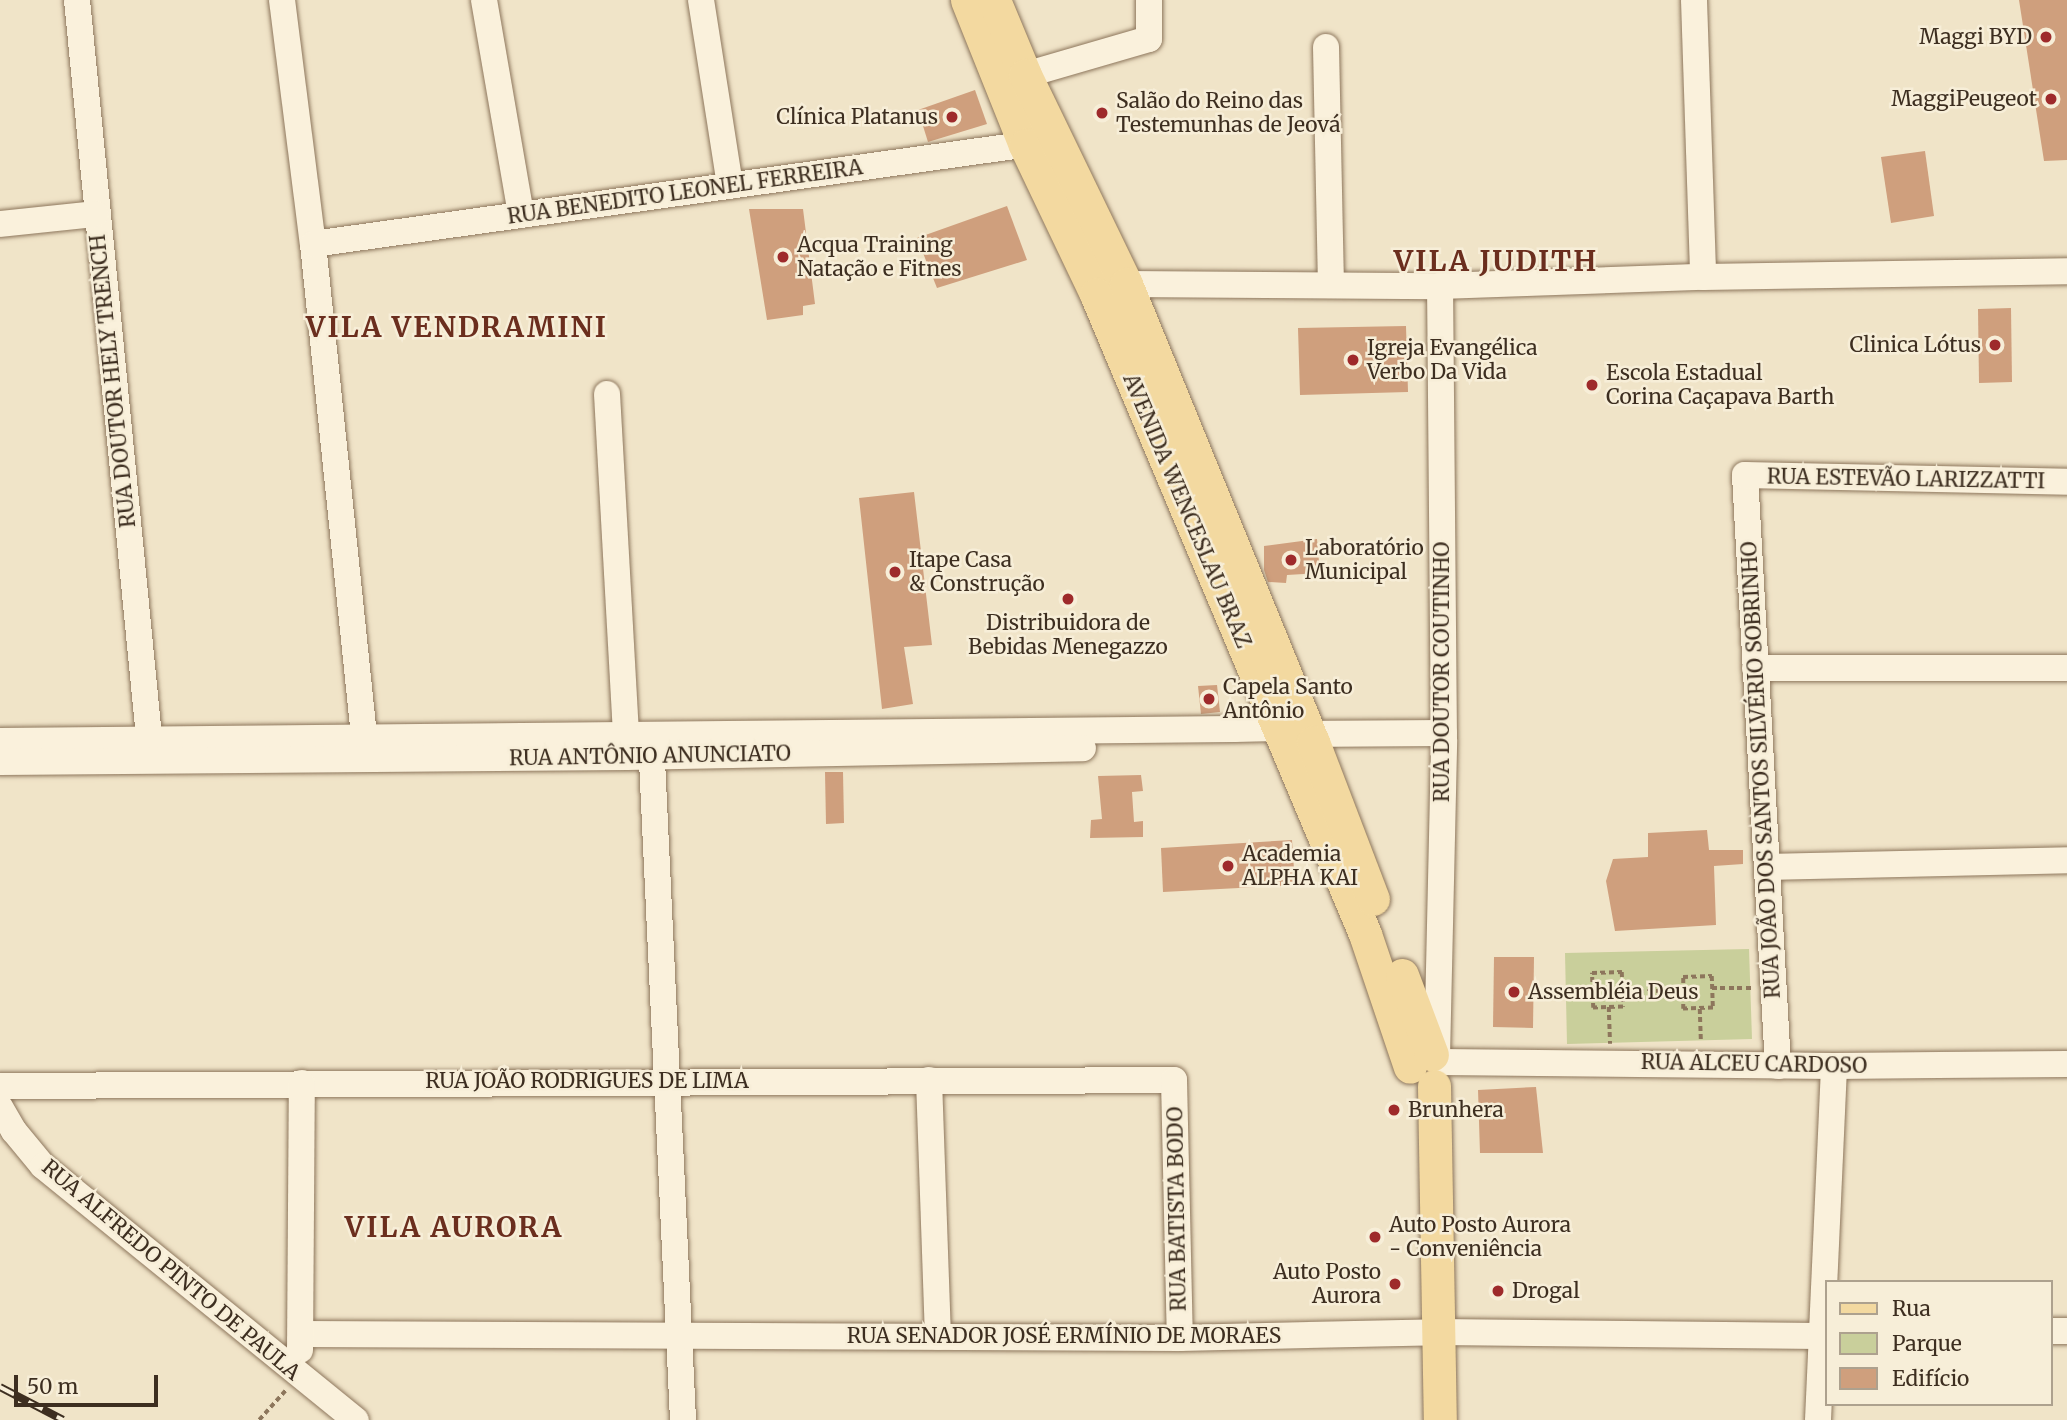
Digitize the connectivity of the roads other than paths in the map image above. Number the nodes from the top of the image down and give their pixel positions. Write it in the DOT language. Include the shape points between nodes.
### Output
graph roads {
  1 [pos="77,0"];
  2 [pos="282,0"];
  3 [pos="484,0"];
  4 [pos="701,0"];
  5 [pos="967,0"];
  6 [pos="994,0"];
  7 [pos="1149,0"];
  8 [pos="1694,0"];
  9 [pos="1326,47"];
  10 [pos="1025,75"];
  11 [pos="1041,142"];
  12 [pos="730,186"];
  13 [pos="95,214"];
  14 [pos="521,215"];
  15 [pos="0,224"];
  16 [pos="313,244"];
  17 [pos="2067,271"];
  18 [pos="1703,277"];
  19 [pos="1331,285"];
  20 [pos="1440,286"];
  21 [pos="1111,289"];
  22 [pos="607,394"];
  23 [pos="1745,475"];
  24 [pos="2067,482"];
  25 [pos="1755,668"];
  26 [pos="2067,668"];
  27 [pos="1444,733"];
  28 [pos="1291,735"];
  29 [pos="0,741"];
  30 [pos="639,745"];
  31 [pos="366,748"];
  32 [pos="150,751"];
  33 [pos="0,762"];
  34 [pos="2067,860"];
  35 [pos="1767,867"];
  36 [pos="2067,1064"];
  37 [pos="1431,1065"];
  38 [pos="1778,1066"];
  39 [pos="1834,1066"];
  40 [pos="929,1080"];
  41 [pos="1174,1080"];
  42 [pos="665,1081"];
  43 [pos="302,1083"];
  44 [pos="0,1086"];
  45 [pos="0,1107"];
  46 [pos="1827,1280"];
  47 [pos="1826,1306"];
  48 [pos="1438,1332"];
  49 [pos="300,1334"];
  50 [pos="678,1336"];
  51 [pos="1825,1336"];
  52 [pos="938,1337"];
  53 [pos="1180,1338"];
  54 [pos="299,1375"];
  55 [pos="356,1420"];
  56 [pos="682,1420"];
  57 [pos="1440,1420"];
  58 [pos="1818,1420"];
  1 -- 13 [label="street, RUA DOUTOR HELY TRENCH"];
  2 -- 16 [label="street"];
  3 -- 14 [label="street"];
  4 -- 12 [label="street"];
  5 -- 11 [label="main road, AVENIDA WENCESLAU BRAZ"];
  6 -- 10 [label="main road, AVENIDA WENCESLAU BRAZ"];
  7 -- 10 [label="street" via="1149,38"];
  8 -- 18 [label="street"];
  9 -- 19 [label="street"];
  10 -- 11 [label="main road, AVENIDA WENCESLAU BRAZ"];
  11 -- 12 [label="street, RUA BENEDITO LEONEL FERREIRA"];
  11 -- 21 [label="main road, AVENIDA WENCESLAU BRAZ"];
  12 -- 14 [label="street, RUA BENEDITO LEONEL FERREIRA"];
  13 -- 15 [label="street"];
  13 -- 32 [label="street, RUA DOUTOR HELY TRENCH"];
  14 -- 16 [label="street, RUA BENEDITO LEONEL FERREIRA"];
  16 -- 31 [label="street"];
  17 -- 18 [label="street"];
  18 -- 20 [label="street"];
  19 -- 20 [label="street"];
  19 -- 21 [label="street"];
  20 -- 27 [label="street, RUA DOUTOR COUTINHO"];
  21 -- 28 [label="main road, AVENIDA WENCESLAU BRAZ"];
  22 -- 30 [label="street"];
  23 -- 24 [label="street, RUA ESTEVÃO LARIZZATTI"];
  23 -- 25 [label="street, RUA JOÃO DOS SANTOS SILVÉRIO SOBRINHO"];
  25 -- 26 [label="street"];
  25 -- 35 [label="street, RUA JOÃO DOS SANTOS SILVÉRIO SOBRINHO"];
  27 -- 28 [label="street, RUA ANTÔNIO ANUNCIATO"];
  27 -- 37 [label="street, RUA DOUTOR COUTINHO"];
  28 -- 30 [label="street, RUA ANTÔNIO ANUNCIATO"];
  28 -- 37 [label="main road, AVENIDA WENCESLAU BRAZ" via="1365,934"];
  29 -- 32 [label="street, RUA ANTÔNIO ANUNCIATO"];
  30 -- 31 [label="street, RUA ANTÔNIO ANUNCIATO"];
  30 -- 42 [label="street"];
  31 -- 32 [label="street, RUA ANTÔNIO ANUNCIATO"];
  32 -- 33 [label="street, RUA ANTÔNIO ANUNCIATO"];
  34 -- 35 [label="street"];
  35 -- 38 [label="street, RUA JOÃO DOS SANTOS SILVÉRIO SOBRINHO"];
  36 -- 39 [label="street, RUA ALCEU CARDOSO"];
  37 -- 38 [label="street, RUA ALCEU CARDOSO" via="1610,1062"];
  37 -- 48 [label="main road, RUA DOUTOR COUTINHO"];
  38 -- 39 [label="street, RUA ALCEU CARDOSO"];
  39 -- 46 [label="street"];
  40 -- 41 [label="street, RUA JOÃO RODRIGUES DE LIMA"];
  40 -- 42 [label="street, RUA JOÃO RODRIGUES DE LIMA"];
  40 -- 52 [label="street"];
  41 -- 53 [label="street, RUA BATISTA BODO"];
  42 -- 43 [label="street, RUA JOÃO RODRIGUES DE LIMA"];
  42 -- 50 [label="street"];
  43 -- 44 [label="street, RUA JOÃO RODRIGUES DE LIMA"];
  43 -- 49 [label="street"];
  45 -- 54 [label="street, RUA ALFREDO PINTO DE PAULA" via="43,1166"];
  47 -- 51 [label="street"];
  48 -- 51 [label="street, RUA SENADOR JOSÉ ERMÍNIO DE MORAES"];
  48 -- 53 [label="street, RUA SENADOR JOSÉ ERMÍNIO DE MORAES"];
  48 -- 57 [label="main road, RUA DOUTOR COUTINHO"];
  49 -- 50 [label="street, RUA SENADOR JOSÉ ERMÍNIO DE MORAES"];
  49 -- 54 [label="street"];
  50 -- 52 [label="street, RUA SENADOR JOSÉ ERMÍNIO DE MORAES"];
  50 -- 56 [label="street"];
  51 -- 58 [label="street"];
  52 -- 53 [label="street, RUA SENADOR JOSÉ ERMÍNIO DE MORAES"];
  54 -- 55 [label="street, RUA ALFREDO PINTO DE PAULA"];
}
